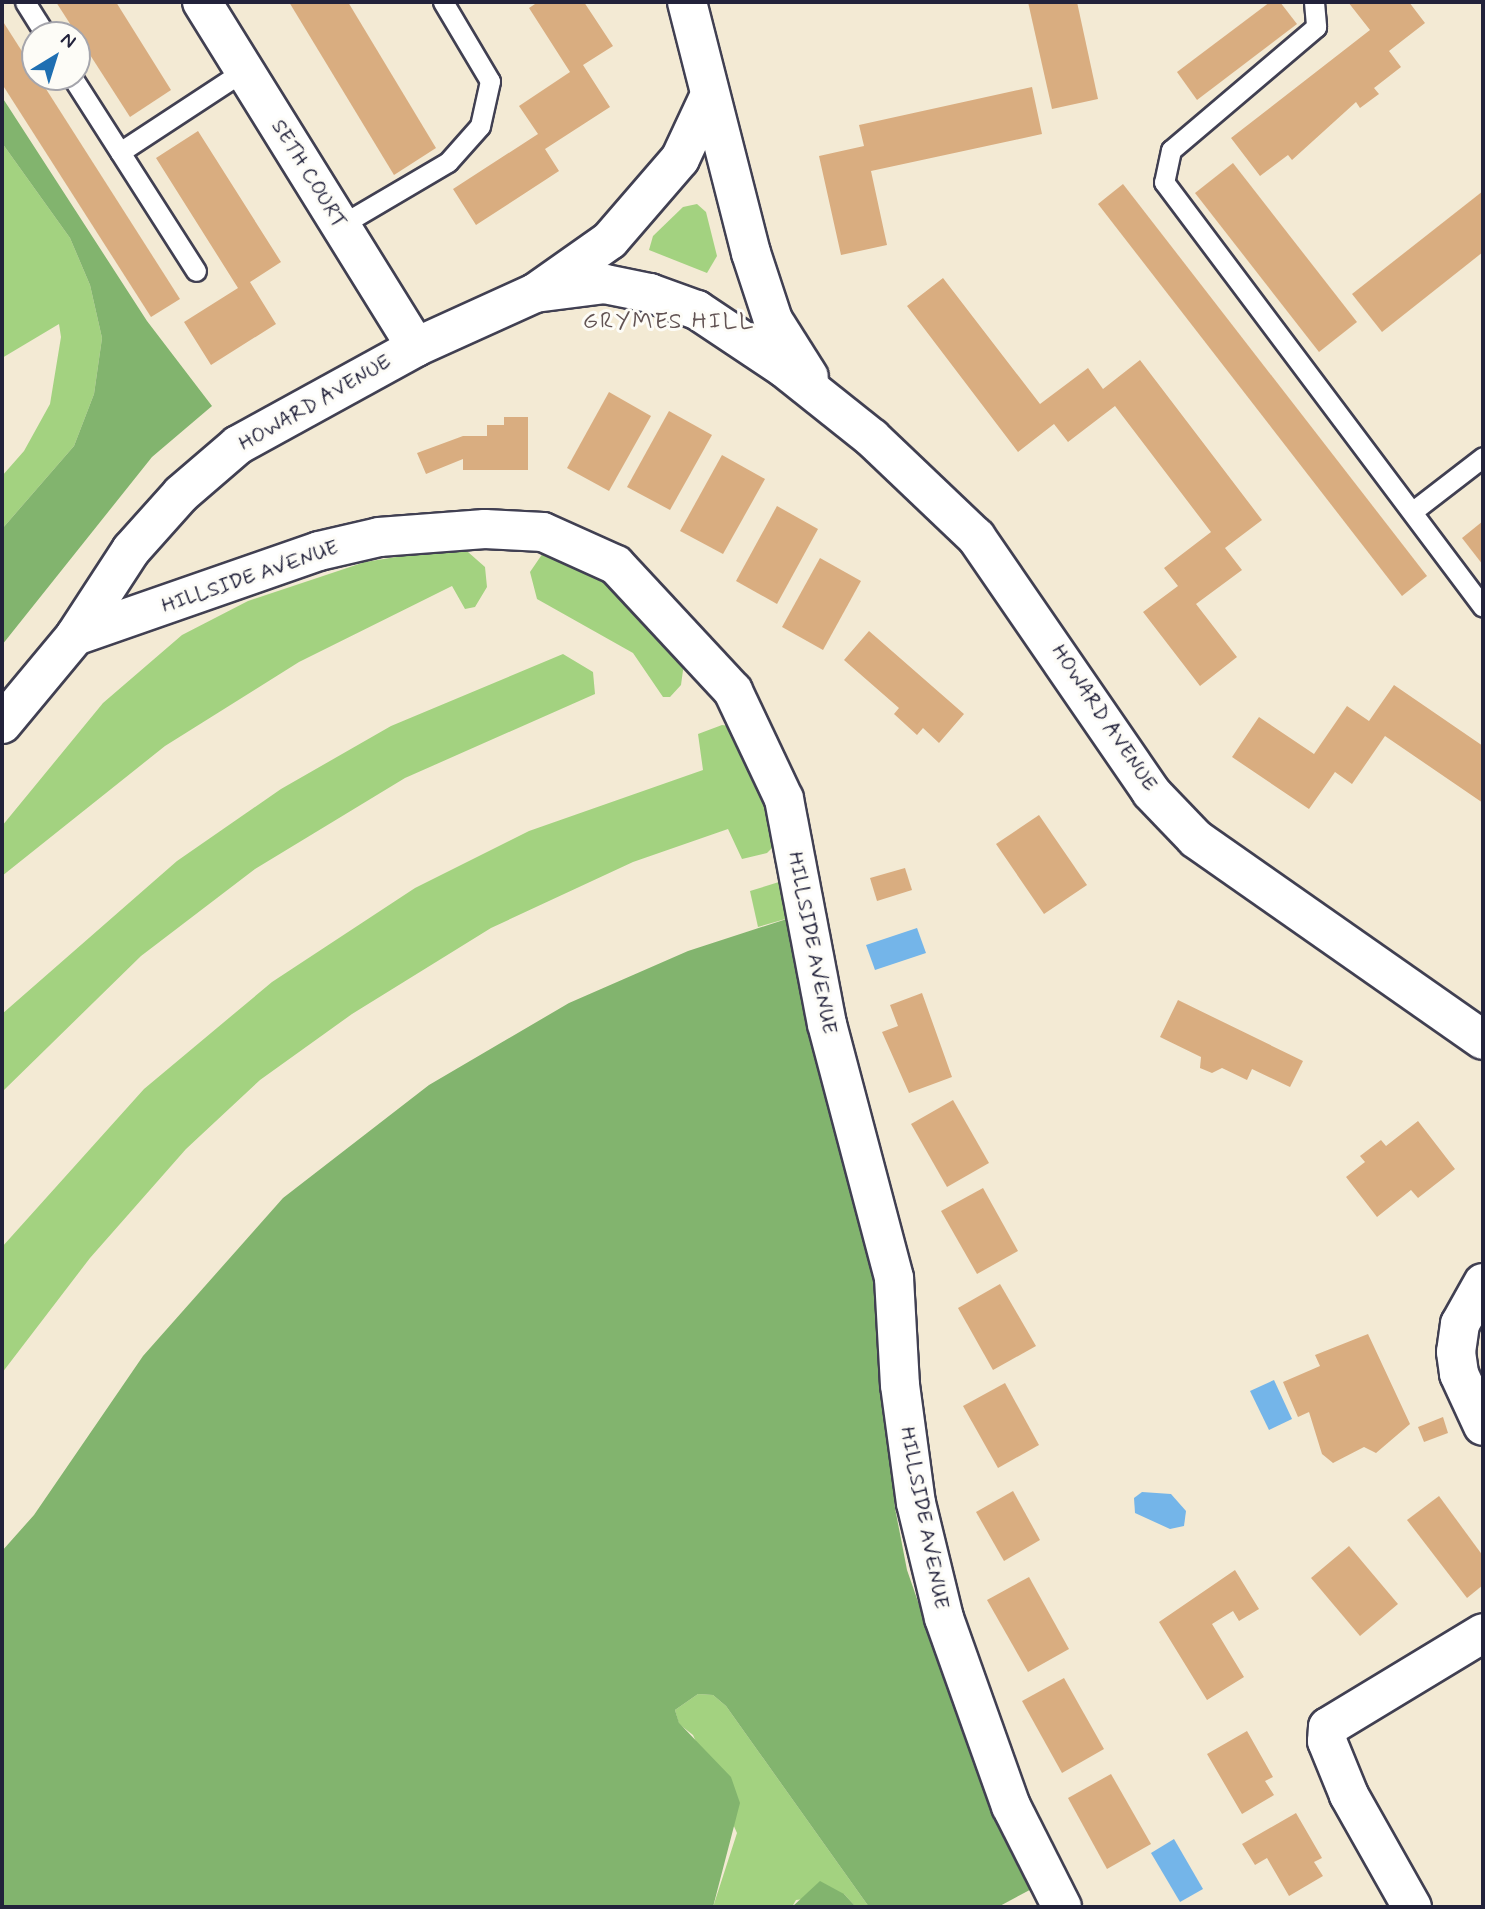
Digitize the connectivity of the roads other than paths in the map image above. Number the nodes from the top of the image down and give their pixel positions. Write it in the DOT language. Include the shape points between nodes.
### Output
graph roads {
  1 [pos="24,2"];
  2 [pos="202,2"];
  3 [pos="443,2"];
  4 [pos="687,2"];
  5 [pos="1314,2"];
  6 [pos="37,21"];
  7 [pos="245,70"];
  8 [pos="81,91"];
  9 [pos="709,97"];
  10 [pos="120,152"];
  11 [pos="341,225"];
  12 [pos="196,271"];
  13 [pos="535,293"];
  14 [pos="416,347"];
  15 [pos="830,404"];
  16 [pos="1483,457"];
  17 [pos="1413,512"];
  18 [pos="1483,607"];
  19 [pos="75,636"];
  20 [pos="2,724"];
  21 [pos="1483,1040"];
  22 [pos="1483,1283"];
  23 [pos="1483,1426"];
  24 [pos="1483,1633"];
  25 [pos="1062,1907"];
  26 [pos="1412,1907"];
  1 -- 6 [label="lane"];
  2 -- 7 [label="street, SETH COURT"];
  3 -- 11 [label="lane" via="490,81 480,126 448,162"];
  4 -- 9 [label="street"];
  5 -- 17 [label="lane" via="1316,27 1171,150 1162,172"];
  7 -- 10 [label="lane"];
  7 -- 11 [label="street, SETH COURT"];
  8 -- 10 [label="lane"];
  9 -- 13 [label="street, HOWARD AVENUE" via="651,199 610,240"];
  9 -- 15 [label="street, HOWARD AVENUE" via="774,320"];
  10 -- 12 [label="lane"];
  11 -- 14 [label="street, SETH COURT"];
  13 -- 14 [label="street, HOWARD AVENUE"];
  13 -- 15 [label="street, HOWARD AVENUE" via="605,284 697,310"];
  14 -- 19 [label="street, HOWARD AVENUE" via="238,445 131,550"];
  15 -- 21 [label="street, HOWARD AVENUE" via="976,537 1151,792 1196,839"];
  16 -- 17 [label="lane"];
  17 -- 18 [label="lane"];
  19 -- 20 [label="street, HOWARD AVENUE"];
  19 -- 25 [label="street, HILLSIDE AVENUE" via="331,548 430,532 532,531 581,544 616,565 733,691 784,799 827,1024 894,1278 914,1490 944,1618 1011,1806"];
  22 -- 23 [label="street" via="1460,1324 1456,1352 1466,1395"];
  24 -- 26 [label="street" via="1328,1727 1326,1741 1349,1795"];
}
